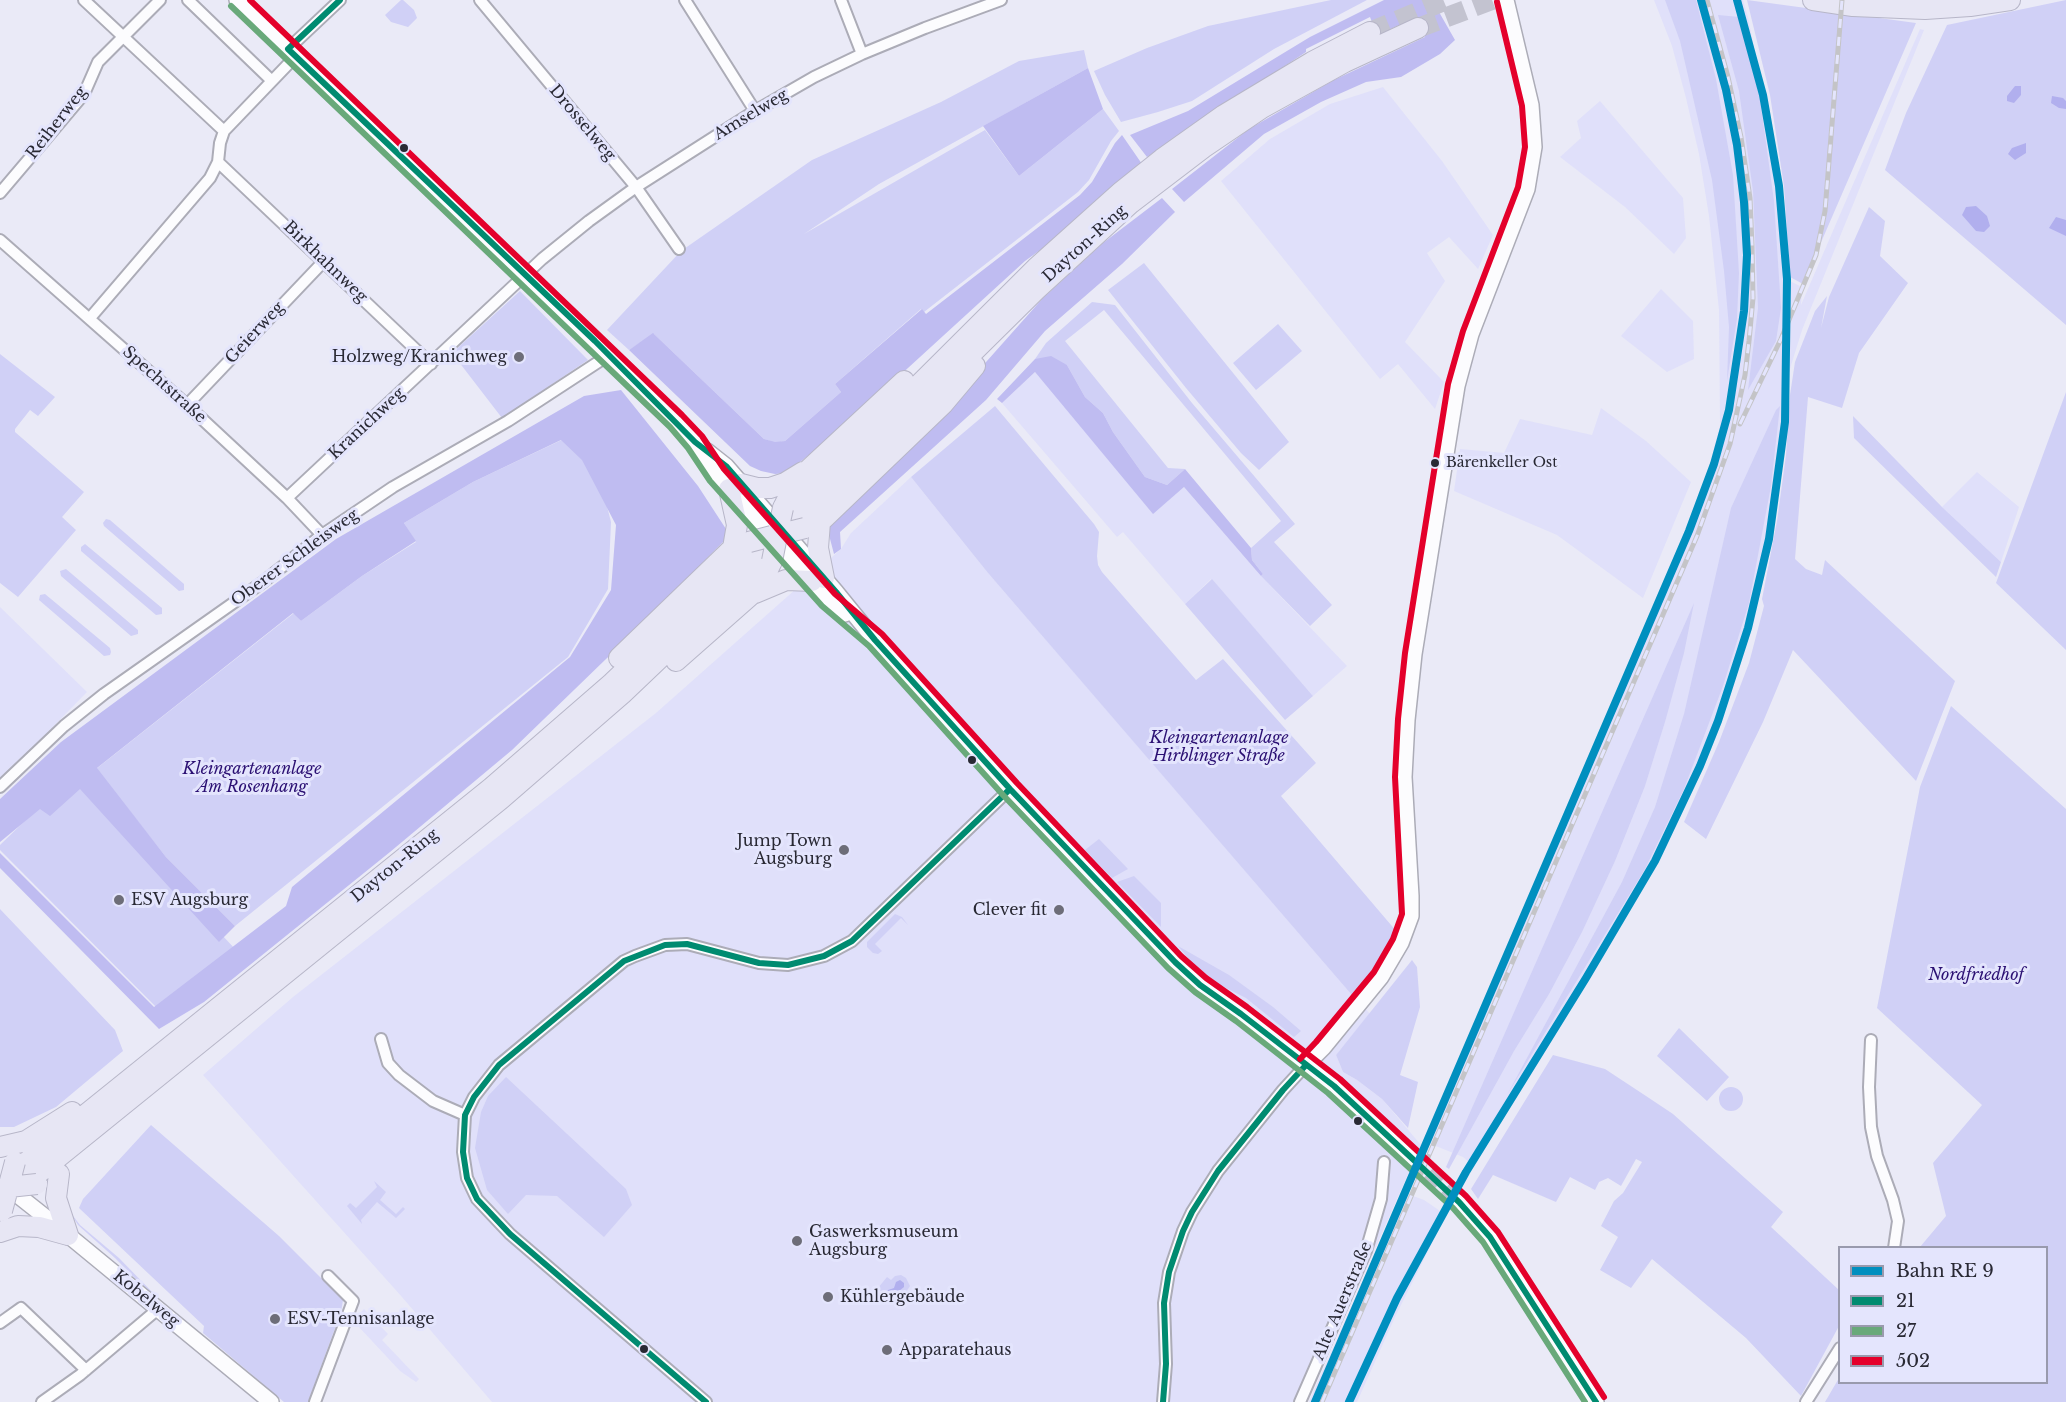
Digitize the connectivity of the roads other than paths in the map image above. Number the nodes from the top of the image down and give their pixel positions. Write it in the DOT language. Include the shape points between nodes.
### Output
graph roads {
  1 [pos="84,0"];
  2 [pos="160,0"];
  3 [pos="188,0"];
  4 [pos="237,0"];
  5 [pos="340,0"];
  6 [pos="480,0"];
  7 [pos="685,0"];
  8 [pos="841,0"];
  9 [pos="964,0"];
  10 [pos="1001,0"];
  11 [pos="1506,0"];
  12 [pos="1813,0"];
  13 [pos="2010,0"];
  14 [pos="966,12"];
  15 [pos="1418,28"];
  16 [pos="1371,32"];
  17 [pos="123,37"];
  18 [pos="292,53"];
  19 [pos="862,54"];
  20 [pos="272,81"];
  21 [pos="755,111"];
  22 [pos="224,131"];
  23 [pos="218,162"];
  24 [pos="636,187"];
  25 [pos="0,193"];
  26 [pos="0,240"];
  27 [pos="678,249"];
  28 [pos="324,261"];
  29 [pos="526,275"];
  30 [pos="1029,286"];
  31 [pos="90,318"];
  32 [pos="609,354"];
  33 [pos="431,364"];
  34 [pos="187,405"];
  35 [pos="808,470"];
  36 [pos="735,487"];
  37 [pos="287,498"];
  38 [pos="322,535"];
  39 [pos="778,535"];
  40 [pos="818,579"];
  41 [pos="752,594"];
  42 [pos="561,737"];
  43 [pos="0,787"];
  44 [pos="1010,789"];
  45 [pos="381,1039"];
  46 [pos="1871,1040"];
  47 [pos="179,1050"];
  48 [pos="1306,1065"];
  49 [pos="465,1115"];
  50 [pos="27,1141"];
  51 [pos="0,1147"];
  52 [pos="1411,1158"];
  53 [pos="1384,1162"];
  54 [pos="25,1174"];
  55 [pos="59,1174"];
  56 [pos="10,1190"];
  57 [pos="1459,1202"];
  58 [pos="1,1213"];
  59 [pos="0,1232"];
  60 [pos="68,1235"];
  61 [pos="1894,1246"];
  62 [pos="328,1276"];
  63 [pos="158,1309"];
  64 [pos="0,1323"];
  65 [pos="1838,1350"];
  66 [pos="86,1370"];
  67 [pos="42,1402"];
  68 [pos="272,1402"];
  69 [pos="315,1402"];
  70 [pos="706,1402"];
  71 [pos="1163,1402"];
  72 [pos="1300,1402"];
  73 [pos="1596,1402"];
  74 [pos="1806,1402"];
  1 -- 17 [label="street"];
  2 -- 17 [label="street, Reiherweg"];
  3 -- 20 [label="street"];
  4 -- 18 [label="street"];
  5 -- 18 [label="street"];
  6 -- 24 [label="street, Drosselweg"];
  7 -- 21 [label="street"];
  8 -- 19 [label="street"];
  9 -- 14 [label="street"];
  10 -- 14 [label="street, Amselweg"];
  11 -- 48 [label="street" via="1530,105 1534,147 1527,189 1471,334 1457,386 1414,654 1404,777 1411,916 1381,977"];
  12 -- 13 [label="highway" via="1925,9"];
  14 -- 19 [label="street, Amselweg"];
  15 -- 30 [label="highway, Dayton-Ring" via="1327,71 1233,128 1131,203"];
  16 -- 30 [label="highway, Dayton-Ring" via="1286,76 1162,159 1088,221"];
  17 -- 22 [label="street"];
  17 -- 25 [label="street, Reiherweg" via="98,62 84,94"];
  18 -- 20 [label="street"];
  18 -- 29 [label="street"];
  19 -- 21 [label="street, Amselweg"];
  20 -- 22 [label="street"];
  21 -- 24 [label="street, Amselweg"];
  22 -- 23 [label="street"];
  23 -- 28 [label="street, Birkhahnweg"];
  23 -- 31 [label="street" via="210,178"];
  24 -- 27 [label="street, Drosselweg"];
  24 -- 29 [label="street, Amselweg"];
  26 -- 31 [label="street, Spechtstraße"];
  28 -- 33 [label="street, Birkhahnweg"];
  28 -- 34 [label="street, Geierweg"];
  29 -- 32 [label="street"];
  29 -- 33 [label="street, Kranichweg"];
  30 -- 35 [label="highway" via="956,332"];
  30 -- 39 [label="highway, Dayton-Ring"];
  30 -- 39 [label="highway" via="998,340 943,404"];
  31 -- 34 [label="street, Spechtstraße"];
  32 -- 36 [label="street"];
  32 -- 38 [label="street, Oberer Schleisweg"];
  33 -- 37 [label="street, Kranichweg"];
  34 -- 37 [label="street, Spechtstraße"];
  35 -- 36 [label="highway" via="770,488"];
  35 -- 39 [label="highway" via="791,492"];
  36 -- 39 [label="street"];
  36 -- 39 [label="highway" via="737,525"];
  37 -- 38 [label="street, Spechtstraße"];
  38 -- 43 [label="street, Oberer Schleisweg" via="263,582 104,694"];
  39 -- 40 [label="street"];
  39 -- 40 [label="highway" via="818,548"];
  39 -- 41 [label="highway" via="765,576"];
  39 -- 42 [label="highway, Dayton-Ring" via="678,642"];
  39 -- 42 [label="highway" via="595,681 574,706"];
  40 -- 41 [label="highway" via="780,581"];
  40 -- 44 [label="street"];
  41 -- 42 [label="highway" via="631,704 605,722"];
  42 -- 47 [label="highway, Dayton-Ring" via="396,885"];
  44 -- 48 [label="street" via="1175,962"];
  44 -- 49 [label="street" via="868,928 824,956 788,965 767,965 676,944 654,948 624,961 499,1065"];
  45 -- 49 [label="street" via="388,1063 399,1075 433,1101"];
  46 -- 61 [label="street" via="1871,1127 1898,1221"];
  47 -- 50 [label="highway" via="125,1072"];
  47 -- 54 [label="highway, Dayton-Ring"];
  47 -- 55 [label="highway" via="147,1102"];
  48 -- 52 [label="street"];
  48 -- 71 [label="street" via="1229,1157 1183,1231 1165,1297"];
  49 -- 70 [label="street" via="464,1168 484,1207"];
  50 -- 51 [label="highway"];
  50 -- 54 [label="highway"];
  53 -- 72 [label="street, Alte Auerstraße" via="1381,1199 1366,1251"];
  54 -- 55 [label="highway"];
  54 -- 56 [label="highway, bridge"];
  54 -- 56 [label="highway, bridge"];
  55 -- 60 [label="highway" via="56,1198"];
  56 -- 58 [label="highway, bridge"];
  56 -- 60 [label="street, Kobelweg"];
  57 -- 73 [label="street" via="1493,1242"];
  59 -- 60 [label="highway" via="18,1226"];
  60 -- 63 [label="street, Kobelweg"];
  62 -- 69 [label="street" via="353,1301"];
  63 -- 66 [label="street"];
  63 -- 68 [label="street, Kobelweg"];
  64 -- 66 [label="street" via="21,1308"];
  65 -- 74 [label="street"];
  66 -- 67 [label="street"];
}
